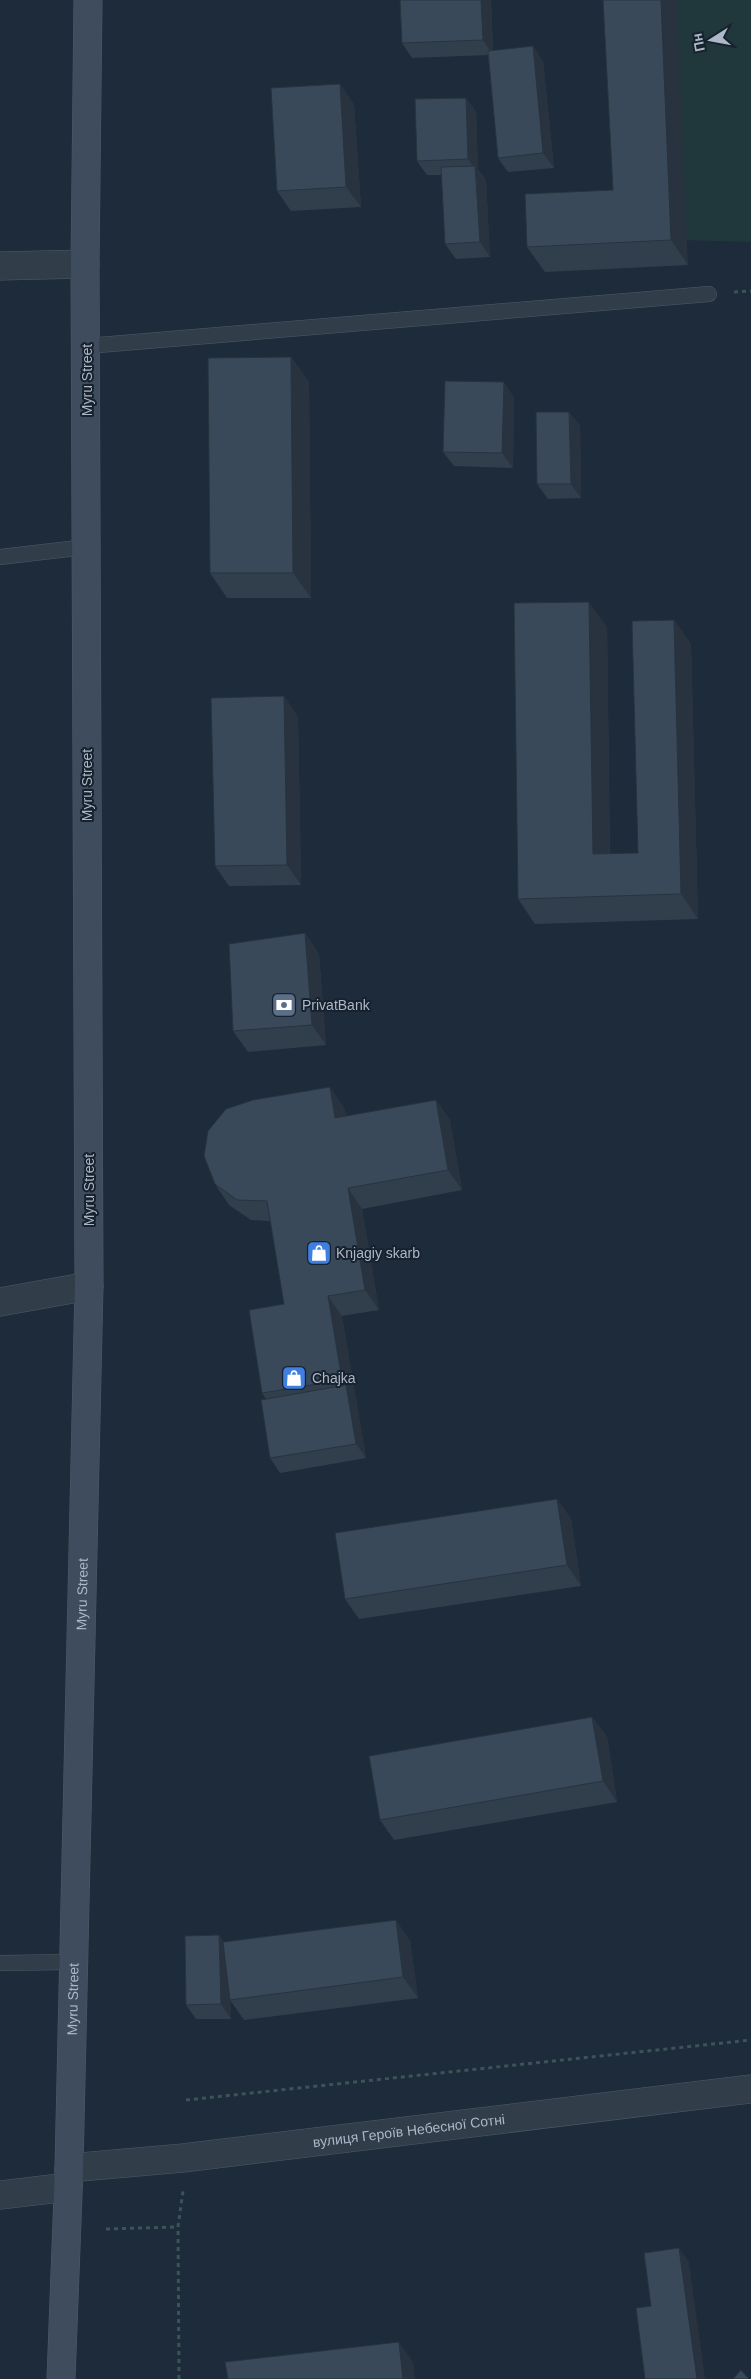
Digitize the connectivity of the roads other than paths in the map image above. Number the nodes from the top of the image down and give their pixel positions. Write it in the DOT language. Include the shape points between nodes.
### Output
graph roads {
  1 [pos="88,0"];
  2 [pos="85,264"];
  3 [pos="0,266"];
  4 [pos="709,294"];
  5 [pos="87,346"];
  6 [pos="86,547"];
  7 [pos="0,557"];
  8 [pos="89,1286"];
  9 [pos="0,1302"];
  10 [pos="72,1962"];
  11 [pos="0,1963"];
  12 [pos="751,2089"];
  13 [pos="68,2178"];
  14 [pos="0,2195"];
  15 [pos="61,2379"];
  1 -- 2 [label="main road, Myru Street"];
  2 -- 3 [label="street"];
  2 -- 5 [label="main road, Myru Street"];
  4 -- 5 [label="lane"];
  5 -- 6 [label="main road, Myru Street"];
  6 -- 7 [label="lane"];
  6 -- 8 [label="main road, Myru Street"];
  8 -- 9 [label="street"];
  8 -- 10 [label="main road, Myru Street"];
  10 -- 11 [label="lane"];
  10 -- 13 [label="main road, Myru Street"];
  12 -- 13 [label="street, вулиця Героїв Небесної Сотні" via="183,2158"];
  13 -- 14 [label="street, вулиця Героїв Небесної Сотні"];
  13 -- 15 [label="main road, Myru Street"];
}
